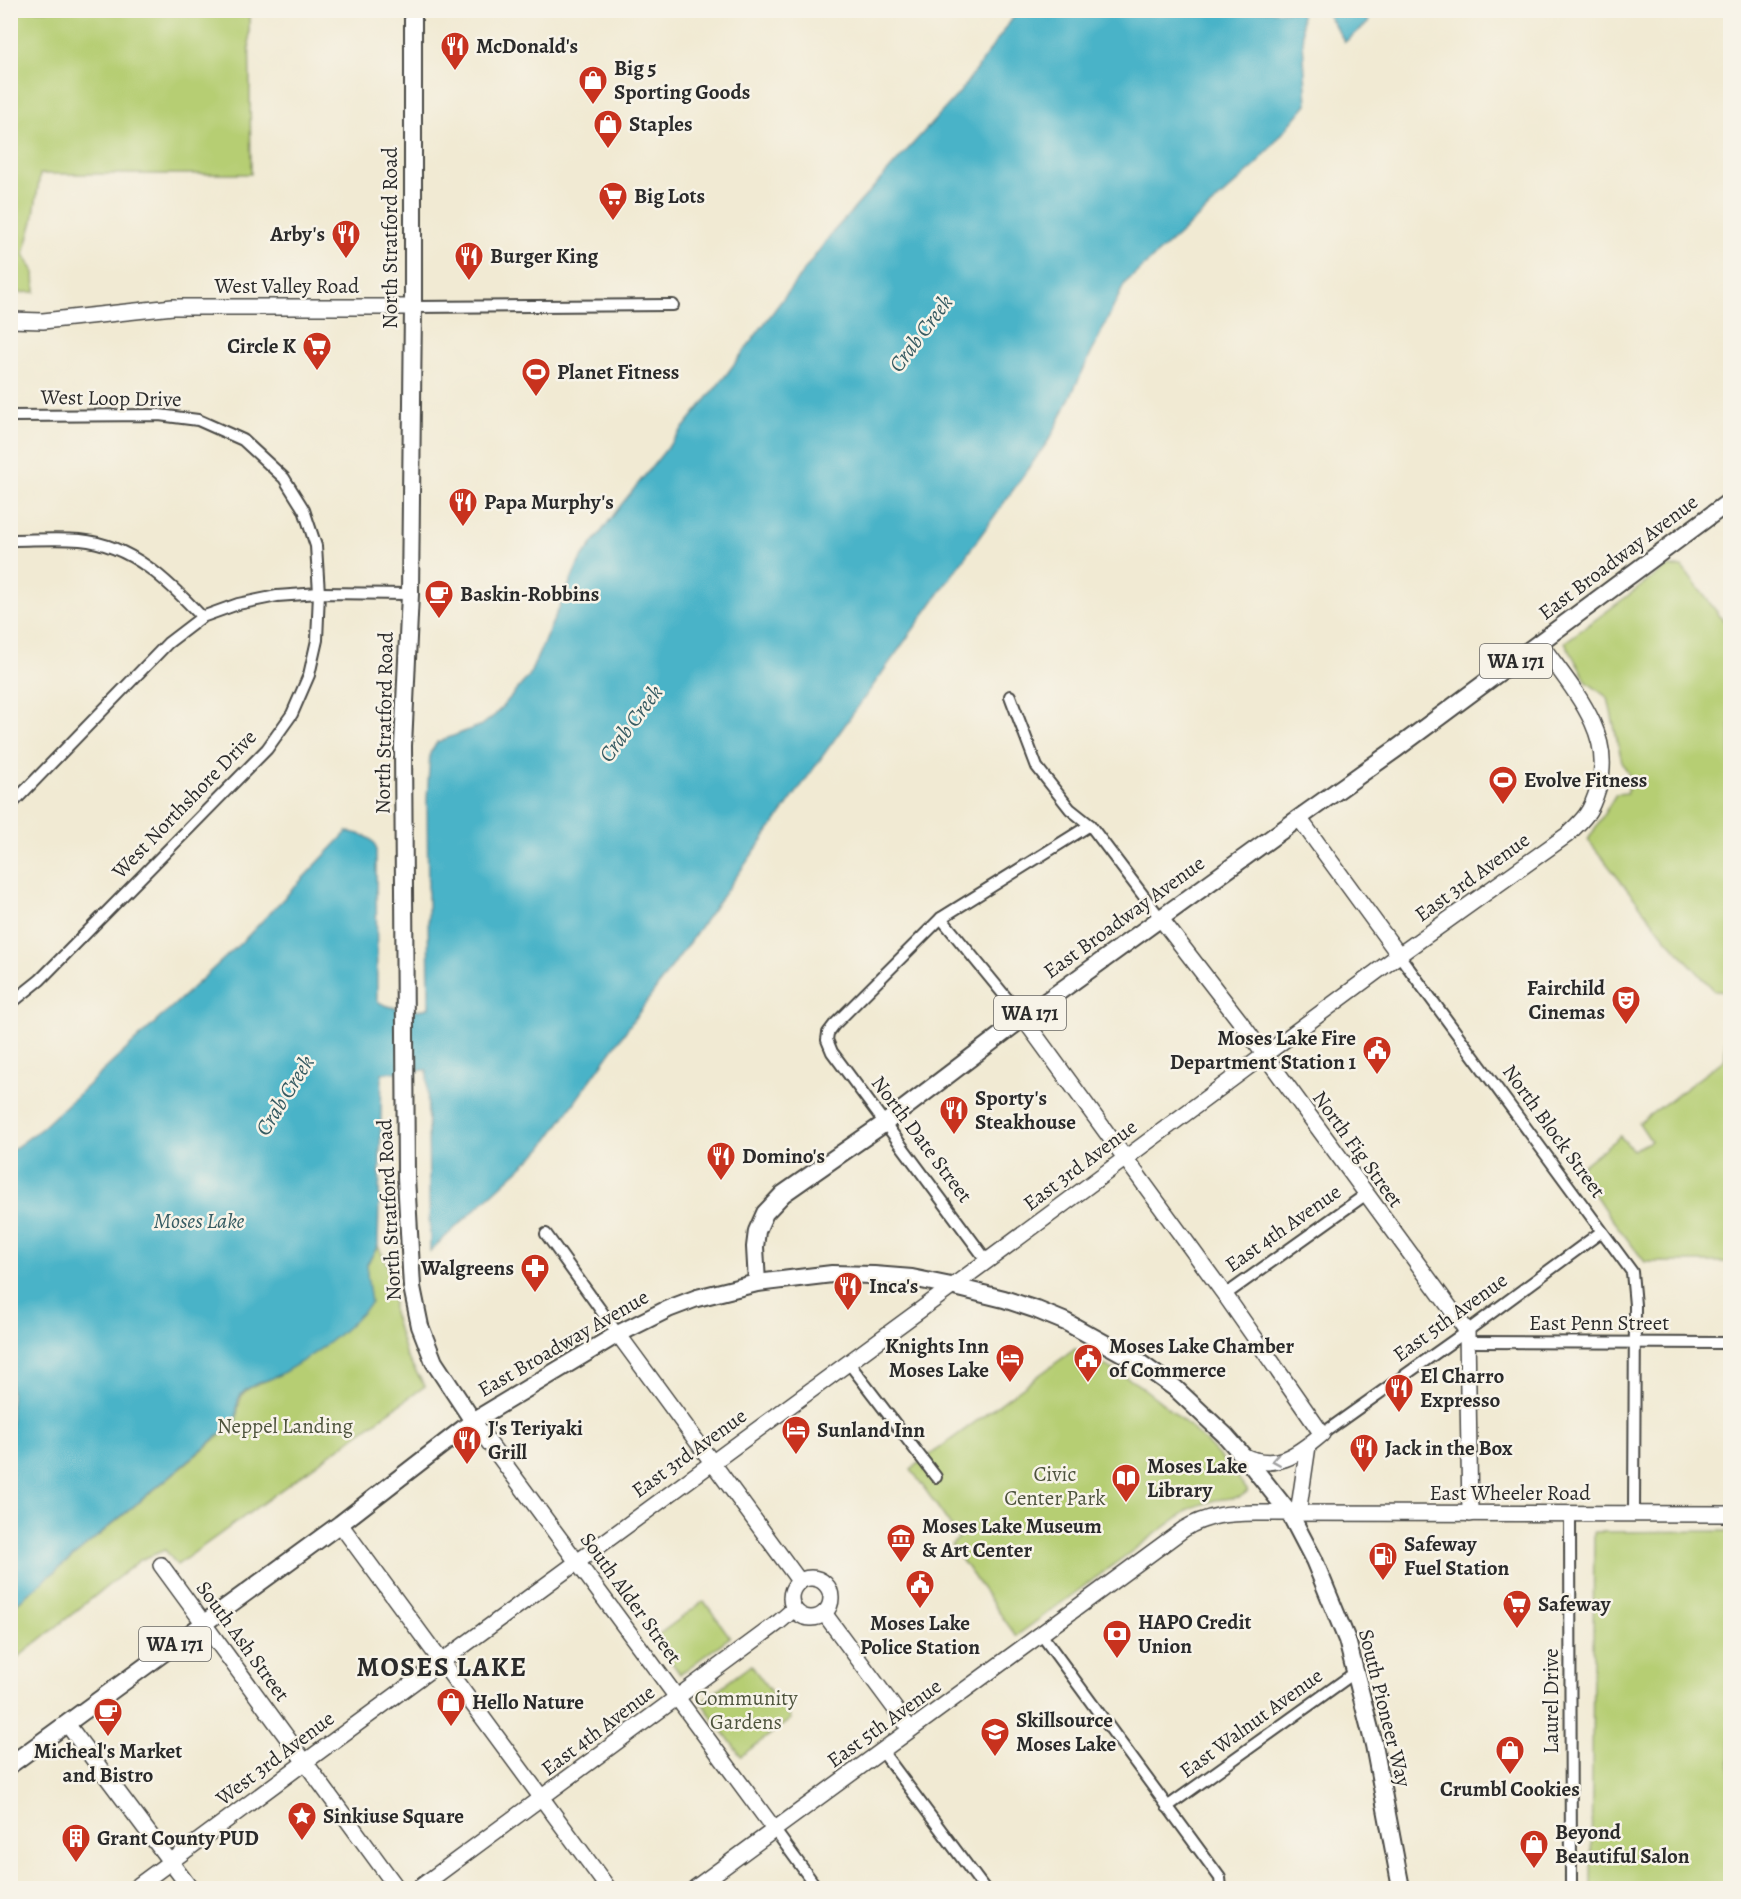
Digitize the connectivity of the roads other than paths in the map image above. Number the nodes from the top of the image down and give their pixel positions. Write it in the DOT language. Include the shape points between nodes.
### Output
graph roads {
  1 [pos="413,10"];
  2 [pos="673,304"];
  3 [pos="413,307"];
  4 [pos="10,320"];
  5 [pos="10,416"];
  6 [pos="1731,501"];
  7 [pos="10,540"];
  8 [pos="320,593"];
  9 [pos="410,594"];
  10 [pos="202,617"];
  11 [pos="1540,643"];
  12 [pos="1010,696"];
  13 [pos="10,806"];
  14 [pos="1299,818"];
  15 [pos="1090,825"];
  16 [pos="941,918"];
  17 [pos="1161,919"];
  18 [pos="1399,955"];
  19 [pos="10,1004"];
  20 [pos="1023,1018"];
  21 [pos="1264,1056"];
  22 [pos="885,1123"];
  23 [pos="1124,1158"];
  24 [pos="1365,1195"];
  25 [pos="1601,1232"];
  26 [pos="546,1234"];
  27 [pos="987,1261"];
  28 [pos="757,1283"];
  29 [pos="951,1286"];
  30 [pos="1225,1295"];
  31 [pos="618,1334"];
  32 [pos="1467,1337"];
  33 [pos="1635,1343"];
  34 [pos="1731,1343"];
  35 [pos="848,1362"];
  36 [pos="473,1421"];
  37 [pos="1322,1434"];
  38 [pos="1308,1446"];
  39 [pos="1242,1455"];
  40 [pos="713,1462"];
  41 [pos="936,1477"];
  42 [pos="1294,1514"];
  43 [pos="1470,1514"];
  44 [pos="1570,1514"];
  45 [pos="1634,1514"];
  46 [pos="1731,1514"];
  47 [pos="340,1524"];
  48 [pos="577,1562"];
  49 [pos="161,1564"];
  50 [pos="800,1582"];
  51 [pos="794,1610"];
  52 [pos="824,1613"];
  53 [pos="204,1623"];
  54 [pos="1041,1634"];
  55 [pos="441,1662"];
  56 [pos="1357,1671"];
  57 [pos="677,1697"];
  58 [pos="67,1724"];
  59 [pos="910,1730"];
  60 [pos="882,1751"];
  61 [pos="305,1762"];
  62 [pos="10,1765"];
  63 [pos="542,1798"];
  64 [pos="1167,1807"];
  65 [pos="774,1829"];
  66 [pos="171,1863"];
  67 [pos="981,1885"];
  68 [pos="135,1888"];
  69 [pos="190,1888"];
  70 [pos="397,1888"];
  71 [pos="419,1888"];
  72 [pos="608,1888"];
  73 [pos="695,1888"];
  74 [pos="817,1888"];
  75 [pos="969,1888"];
  76 [pos="1221,1888"];
  77 [pos="1401,1888"];
  78 [pos="1571,1888"];
  1 -- 3 [label="main road, North Stratford Road"];
  2 -- 3 [label="street, West Valley Road"];
  3 -- 4 [label="main road, West Valley Road" via="173,307 43,321"];
  3 -- 9 [label="main road, North Stratford Road"];
  5 -- 8 [label="street, West Loop Drive" via="159,415 198,420 243,440 284,478 304,510 316,546"];
  6 -- 11 [label="main road, East Broadway Avenue / WA 171"];
  7 -- 10 [label="street" via="81,540 131,555 151,567"];
  8 -- 9 [label="street"];
  8 -- 10 [label="street" via="277,596"];
  8 -- 19 [label="street, West Northshore Drive" via="317,640 309,675 292,714 267,749 40,980"];
  9 -- 36 [label="main road, North Stratford Road" via="403,746 406,1177 412,1287 420,1326 434,1362"];
  10 -- 13 [label="street" via="168,643"];
  11 -- 14 [label="main road, East Broadway Avenue / WA 171"];
  11 -- 18 [label="main road, East 3rd Avenue" via="1597,729 1603,774 1596,795 1587,814 1567,835"];
  12 -- 15 [label="street, North Fig Street" via="1037,767 1070,809"];
  14 -- 17 [label="main road, East Broadway Avenue / WA 171"];
  14 -- 18 [label="main road, North Block Street"];
  15 -- 16 [label="street"];
  15 -- 17 [label="street, North Fig Street"];
  16 -- 20 [label="street"];
  16 -- 22 [label="street, North Date Street" via="828,1034 832,1052"];
  17 -- 20 [label="main road, East Broadway Avenue / WA 171"];
  17 -- 21 [label="main road, North Fig Street"];
  18 -- 21 [label="main road, East 3rd Avenue"];
  18 -- 25 [label="street, North Block Street"];
  20 -- 22 [label="main road, East Broadway Avenue / WA 171"];
  20 -- 23 [label="main road"];
  21 -- 23 [label="main road, East 3rd Avenue"];
  21 -- 24 [label="main road, North Fig Street"];
  22 -- 27 [label="street, North Date Street"];
  22 -- 28 [label="main road, East Broadway Avenue / WA 171" via="783,1194 765,1213 755,1247"];
  23 -- 27 [label="main road, East 3rd Avenue"];
  23 -- 30 [label="main road"];
  24 -- 30 [label="street, East 4th Avenue"];
  24 -- 32 [label="main road, North Fig Street"];
  25 -- 32 [label="street, East 5th Avenue"];
  25 -- 33 [label="street, North Block Street" via="1632,1272"];
  26 -- 31 [label="street"];
  27 -- 29 [label="main road, East 3rd Avenue"];
  28 -- 29 [label="main road, South Pioneer Way" via="832,1274 912,1278"];
  28 -- 31 [label="main road, East Broadway Avenue / WA 171" via="697,1298"];
  29 -- 35 [label="main road, East 3rd Avenue"];
  29 -- 39 [label="main road, South Pioneer Way" via="1052,1316 1140,1363 1200,1411"];
  30 -- 37 [label="main road"];
  31 -- 36 [label="main road, East Broadway Avenue / WA 171"];
  31 -- 40 [label="main road"];
  32 -- 33 [label="street, East Penn Street"];
  32 -- 37 [label="street, East 5th Avenue"];
  32 -- 43 [label="main road"];
  33 -- 34 [label="street, East Penn Street"];
  33 -- 45 [label="street, North Block Street"];
  35 -- 40 [label="main road, East 3rd Avenue"];
  35 -- 41 [label="street"];
  36 -- 47 [label="main road, East Broadway Avenue / WA 171"];
  36 -- 48 [label="main road, South Alder Street"];
  37 -- 38 [label="main road"];
  38 -- 39 [label="main road, one-way" via="1275,1462 1254,1461"];
  38 -- 42 [label="main road"];
  39 -- 42 [label="main road, South Pioneer Way"];
  40 -- 48 [label="main road, East 3rd Avenue"];
  40 -- 50 [label="main road"];
  42 -- 43 [label="main road, East Wheeler Road"];
  42 -- 54 [label="main road, East 5th Avenue" via="1233,1513 1205,1518"];
  42 -- 56 [label="main road, South Pioneer Way" via="1336,1610"];
  43 -- 44 [label="main road, East Wheeler Road"];
  44 -- 45 [label="main road, East Wheeler Road"];
  44 -- 78 [label="street, Laurel Drive"];
  45 -- 46 [label="main road, East Wheeler Road"];
  47 -- 53 [label="main road, WA 171"];
  47 -- 55 [label="main road"];
  48 -- 55 [label="main road, East 3rd Avenue"];
  48 -- 57 [label="main road, South Alder Street"];
  49 -- 53 [label="main road, South Ash Street"];
  50 -- 51 [label="main road" via="792,1592"];
  50 -- 52 [label="main road" via="811,1578 827,1586 831,1598"];
  51 -- 52 [label="main road" via="808,1618"];
  51 -- 57 [label="main road, East 4th Avenue"];
  52 -- 59 [label="main road"];
  53 -- 58 [label="main road, WA 171"];
  53 -- 61 [label="main road, South Ash Street"];
  54 -- 59 [label="main road, East 5th Avenue"];
  54 -- 64 [label="street"];
  55 -- 61 [label="main road, West 3rd Avenue"];
  55 -- 63 [label="main road"];
  56 -- 64 [label="street, East Walnut Avenue"];
  56 -- 77 [label="main road, South Pioneer Way"];
  57 -- 63 [label="main road, East 4th Avenue"];
  57 -- 65 [label="main road, South Alder Street"];
  58 -- 62 [label="main road, WA 171"];
  58 -- 66 [label="main road"];
  59 -- 60 [label="main road, East 5th Avenue"];
  60 -- 65 [label="main road, East 5th Avenue"];
  60 -- 67 [label="street"];
  61 -- 66 [label="main road, West 3rd Avenue"];
  61 -- 70 [label="main road, South Ash Street"];
  63 -- 71 [label="main road, East 4th Avenue"];
  63 -- 72 [label="main road"];
  64 -- 76 [label="street" via="1220,1878"];
  65 -- 73 [label="main road, East 5th Avenue"];
  65 -- 74 [label="street, South Alder Street"];
  66 -- 68 [label="main road, West 3rd Avenue"];
  66 -- 69 [label="main road"];
  67 -- 75 [label="street"];
}
